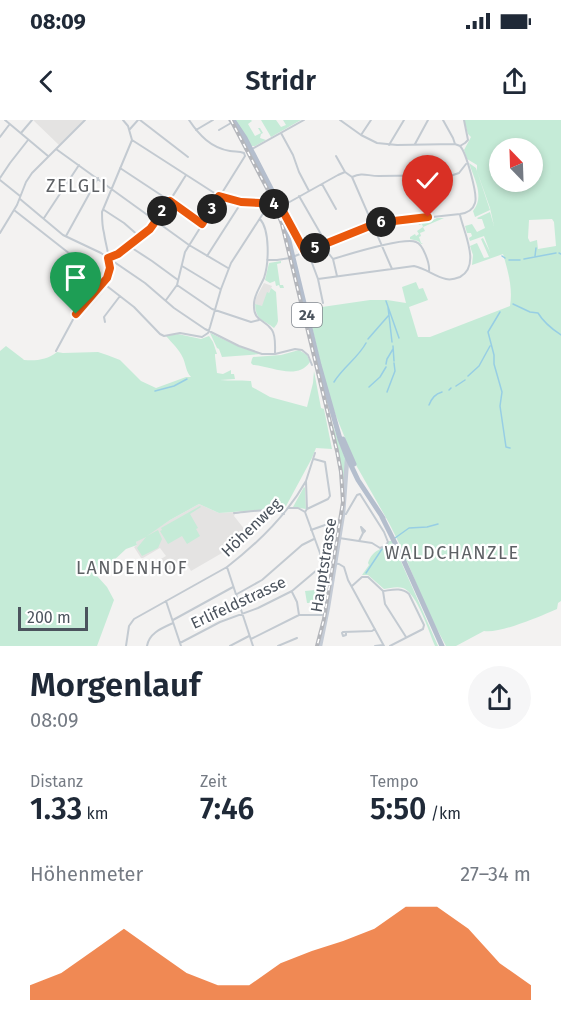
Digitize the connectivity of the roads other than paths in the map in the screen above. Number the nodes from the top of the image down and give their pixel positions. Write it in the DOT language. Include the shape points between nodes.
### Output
graph roads {
  1 [pos="5,120"];
  2 [pos="32,120"];
  3 [pos="86,120"];
  4 [pos="123,120"];
  5 [pos="139,120"];
  6 [pos="189,120"];
  7 [pos="213,120"];
  8 [pos="231,120"];
  9 [pos="304,120"];
  10 [pos="340,120"];
  11 [pos="371,120"];
  12 [pos="404,120"];
  13 [pos="428,120"];
  14 [pos="442,120"];
  15 [pos="464,120"];
  16 [pos="10,124"];
  17 [pos="130,129"];
  18 [pos="196,130"];
  19 [pos="219,130"];
  20 [pos="21,133"];
  21 [pos="281,133"];
  22 [pos="361,135"];
  23 [pos="0,137"];
  24 [pos="28,140"];
  25 [pos="132,140"];
  26 [pos="455,144"];
  27 [pos="389,145"];
  28 [pos="414,145"];
  29 [pos="460,146"];
  30 [pos="56,149"];
  31 [pos="251,150"];
  32 [pos="48,156"];
  33 [pos="336,156"];
  34 [pos="188,157"];
  35 [pos="467,163"];
  36 [pos="79,165"];
  37 [pos="120,168"];
  38 [pos="345,172"];
  39 [pos="186,175"];
  40 [pos="352,177"];
  41 [pos="98,178"];
  42 [pos="0,179"];
  43 [pos="322,184"];
  44 [pos="112,188"];
  45 [pos="309,191"];
  46 [pos="219,196"];
  47 [pos="299,196"];
  48 [pos="20,198"];
  49 [pos="170,201"];
  50 [pos="241,202"];
  51 [pos="278,202"];
  52 [pos="286,204"];
  53 [pos="268,206"];
  54 [pos="281,209"];
  55 [pos="336,209"];
  56 [pos="14,210"];
  57 [pos="103,210"];
  58 [pos="460,214"];
  59 [pos="44,219"];
  60 [pos="260,219"];
  61 [pos="156,221"];
  62 [pos="202,224"];
  63 [pos="373,225"];
  64 [pos="0,233"];
  65 [pos="66,236"];
  66 [pos="140,237"];
  67 [pos="324,244"];
  68 [pos="130,245"];
  69 [pos="189,245"];
  70 [pos="382,245"];
  71 [pos="305,252"];
  72 [pos="70,254"];
  73 [pos="207,256"];
  74 [pos="295,256"];
  75 [pos="108,258"];
  76 [pos="290,258"];
  77 [pos="333,259"];
  78 [pos="267,260"];
  79 [pos="182,266"];
  80 [pos="228,268"];
  81 [pos="74,269"];
  82 [pos="392,269"];
  83 [pos="429,271"];
  84 [pos="338,276"];
  85 [pos="318,279"];
  86 [pos="178,280"];
  87 [pos="103,283"];
  88 [pos="177,285"];
  89 [pos="221,289"];
  90 [pos="94,293"];
  91 [pos="120,296"];
  92 [pos="165,301"];
  93 [pos="323,303"];
  94 [pos="215,310"];
  95 [pos="259,320"];
  96 [pos="105,322"];
  97 [pos="208,331"];
  98 [pos="56,351"];
  99 [pos="274,354"];
  100 [pos="312,365"];
  101 [pos="334,417"];
  102 [pos="315,453"];
  103 [pos="347,457"];
  104 [pos="314,459"];
  105 [pos="353,468"];
  106 [pos="346,472"];
  107 [pos="358,480"];
  108 [pos="306,481"];
  109 [pos="345,487"];
  110 [pos="289,508"];
  111 [pos="306,511"];
  112 [pos="234,513"];
  113 [pos="284,514"];
  114 [pos="343,514"];
  115 [pos="383,518"];
  116 [pos="339,520"];
  117 [pos="311,530"];
  118 [pos="363,533"];
  119 [pos="314,538"];
  120 [pos="339,538"];
  121 [pos="359,541"];
  122 [pos="324,564"];
  123 [pos="335,564"];
  124 [pos="227,567"];
  125 [pos="234,586"];
  126 [pos="351,586"];
  127 [pos="292,591"];
  128 [pos="382,591"];
  129 [pos="237,594"];
  130 [pos="166,601"];
  131 [pos="243,614"];
  132 [pos="299,615"];
  133 [pos="322,615"];
  134 [pos="173,622"];
  135 [pos="375,629"];
  136 [pos="346,632"];
  137 [pos="250,637"];
  138 [pos="406,637"];
  139 [pos="297,638"];
  140 [pos="179,645"];
  141 [pos="126,646"];
  142 [pos="147,646"];
  143 [pos="230,646"];
  144 [pos="253,646"];
  145 [pos="278,646"];
  146 [pos="320,646"];
  147 [pos="375,646"];
  148 [pos="383,646"];
  149 [pos="390,646"];
  150 [pos="442,646"];
  1 -- 16 [label="street"];
  2 -- 20 [label="street"];
  3 -- 30 [label="street"];
  4 -- 17 [label="street"];
  5 -- 17 [label="street"];
  5 -- 34 [label="street"];
  6 -- 18 [label="street"];
  7 -- 18 [label="street"];
  8 -- 19 [label="street"];
  8 -- 31 [label="main road, 24"];
  9 -- 21 [label="street"];
  10 -- 22 [label="street"];
  11 -- 22 [label="street"];
  12 -- 27 [label="street"];
  13 -- 28 [label="street"];
  14 -- 26 [label="street"];
  15 -- 29 [label="street" via="468,140"];
  16 -- 20 [label="street"];
  16 -- 23 [label="street"];
  17 -- 25 [label="street"];
  18 -- 46 [label="street" via="208,142 245,155"];
  20 -- 24 [label="street"];
  21 -- 31 [label="street"];
  21 -- 45 [label="street"];
  22 -- 27 [label="street"];
  24 -- 32 [label="street"];
  24 -- 42 [label="street"];
  25 -- 37 [label="street"];
  25 -- 39 [label="street"];
  26 -- 28 [label="street"];
  26 -- 29 [label="street"];
  27 -- 28 [label="street"];
  29 -- 35 [label="street"];
  30 -- 32 [label="street"];
  30 -- 36 [label="street"];
  31 -- 51 [label="main road, 24"];
  32 -- 48 [label="street" via="26,182"];
  33 -- 38 [label="street"];
  35 -- 40 [label="street" via="453,175 360,173"];
  35 -- 58 [label="street" via="476,199 473,208"];
  36 -- 41 [label="street"];
  36 -- 59 [label="street"];
  37 -- 44 [label="street"];
  37 -- 49 [label="street"];
  38 -- 40 [label="street"];
  38 -- 43 [label="street"];
  39 -- 46 [label="street"];
  39 -- 49 [label="street"];
  40 -- 63 [label="street"];
  41 -- 44 [label="street"];
  41 -- 65 [label="street"];
  42 -- 48 [label="street"];
  43 -- 45 [label="street"];
  43 -- 55 [label="street"];
  44 -- 57 [label="street"];
  44 -- 61 [label="street"];
  45 -- 47 [label="street"];
  46 -- 50 [label="street"];
  46 -- 62 [label="street"];
  47 -- 52 [label="street"];
  47 -- 67 [label="street"];
  48 -- 56 [label="street"];
  48 -- 59 [label="street"];
  49 -- 61 [label="street"];
  49 -- 62 [label="street"];
  50 -- 53 [label="street"];
  50 -- 73 [label="street"];
  51 -- 53 [label="street"];
  51 -- 54 [label="main road, 24"];
  53 -- 60 [label="street"];
  54 -- 71 [label="street"];
  54 -- 101 [label="main road, 24"];
  56 -- 64 [label="street"];
  56 -- 72 [label="street"];
  57 -- 66 [label="street"];
  57 -- 75 [label="street"];
  58 -- 63 [label="street"];
  58 -- 83 [label="street" via="471,260 469,269 451,279"];
  59 -- 65 [label="street"];
  60 -- 78 [label="street" via="266,232"];
  60 -- 80 [label="street"];
  61 -- 66 [label="street"];
  61 -- 69 [label="street"];
  62 -- 69 [label="street"];
  63 -- 67 [label="street"];
  63 -- 70 [label="street"];
  65 -- 75 [label="street"];
  66 -- 68 [label="street"];
  67 -- 71 [label="street"];
  67 -- 77 [label="street"];
  68 -- 75 [label="street"];
  68 -- 86 [label="street"];
  69 -- 73 [label="street"];
  69 -- 79 [label="street"];
  70 -- 77 [label="street"];
  70 -- 82 [label="street"];
  70 -- 83 [label="street" via="417,242"];
  71 -- 74 [label="street"];
  71 -- 85 [label="street"];
  73 -- 80 [label="street"];
  75 -- 87 [label="street" via="109,273"];
  75 -- 92 [label="street"];
  76 -- 78 [label="street"];
  77 -- 84 [label="street"];
  78 -- 95 [label="street" via="254,302"];
  79 -- 86 [label="street"];
  79 -- 89 [label="street"];
  80 -- 89 [label="street"];
  81 -- 90 [label="street"];
  82 -- 83 [label="street" via="414,266"];
  82 -- 84 [label="street"];
  84 -- 85 [label="street"];
  85 -- 93 [label="street"];
  86 -- 88 [label="street"];
  87 -- 90 [label="street"];
  87 -- 91 [label="street"];
  88 -- 92 [label="street"];
  88 -- 94 [label="street"];
  89 -- 94 [label="street"];
  90 -- 98 [label="street" via="76,314"];
  91 -- 96 [label="street" via="104,317"];
  91 -- 97 [label="street" via="162,335 180,333 200,338"];
  92 -- 97 [label="street"];
  94 -- 95 [label="street" via="251,322"];
  94 -- 97 [label="street"];
  95 -- 99 [label="street" via="273,331"];
  97 -- 99 [label="street" via="252,351"];
  99 -- 100 [label="street" via="303,350"];
  101 -- 103 [label="main road, 24"];
  101 -- 105 [label="main road, 24"];
  102 -- 104 [label="street"];
  103 -- 105 [label="main road, 24"];
  103 -- 106 [label="main road, Hauptstrasse"];
  104 -- 108 [label="street"];
  104 -- 111 [label="street" via="325,462 330,496"];
  105 -- 106 [label="main road"];
  105 -- 107 [label="main road, 24"];
  105 -- 109 [label="main road"];
  105 -- 115 [label="main road, 24"];
  106 -- 109 [label="main road, Hauptstrasse"];
  107 -- 109 [label="main road" via="352,477"];
  107 -- 115 [label="main road, 24"];
  108 -- 110 [label="street, Höhenweg"];
  108 -- 111 [label="street"];
  109 -- 114 [label="main road, Hauptstrasse"];
  110 -- 111 [label="street"];
  110 -- 113 [label="street, Höhenweg"];
  111 -- 117 [label="street"];
  112 -- 113 [label="street" via="271,510"];
  113 -- 124 [label="street, Höhenweg"];
  114 -- 120 [label="main road, Hauptstrasse"];
  114 -- 121 [label="street" via="360,494 388,542 380,548"];
  115 -- 150 [label="main road, 24"];
  116 -- 117 [label="street"];
  117 -- 119 [label="street"];
  118 -- 121 [label="street"];
  119 -- 122 [label="street"];
  119 -- 129 [label="street" via="262,580"];
  120 -- 121 [label="street"];
  120 -- 123 [label="main road, Hauptstrasse"];
  122 -- 123 [label="street"];
  122 -- 127 [label="street, Erlifeldstrasse"];
  123 -- 126 [label="street" via="343,565"];
  123 -- 146 [label="main road, Hauptstrasse"];
  124 -- 125 [label="street"];
  124 -- 130 [label="street, Höhenweg"];
  125 -- 129 [label="street"];
  125 -- 134 [label="street"];
  126 -- 128 [label="street" via="365,576"];
  126 -- 135 [label="street"];
  127 -- 131 [label="street, Erlifeldstrasse"];
  127 -- 132 [label="street"];
  128 -- 138 [label="street" via="385,604"];
  128 -- 138 [label="street" via="400,589 409,594 424,625"];
  129 -- 131 [label="street"];
  130 -- 134 [label="street"];
  130 -- 141 [label="street, Höhenweg" via="130,623"];
  131 -- 137 [label="street"];
  131 -- 140 [label="street, Erlifeldstrasse"];
  132 -- 133 [label="street"];
  132 -- 137 [label="street"];
  134 -- 140 [label="street"];
  134 -- 142 [label="street" via="155,633"];
  135 -- 136 [label="street"];
  135 -- 148 [label="street"];
  137 -- 143 [label="street"];
  137 -- 144 [label="street"];
  138 -- 149 [label="street"];
  139 -- 145 [label="street"];
  147 -- 148 [label="street"];
}
